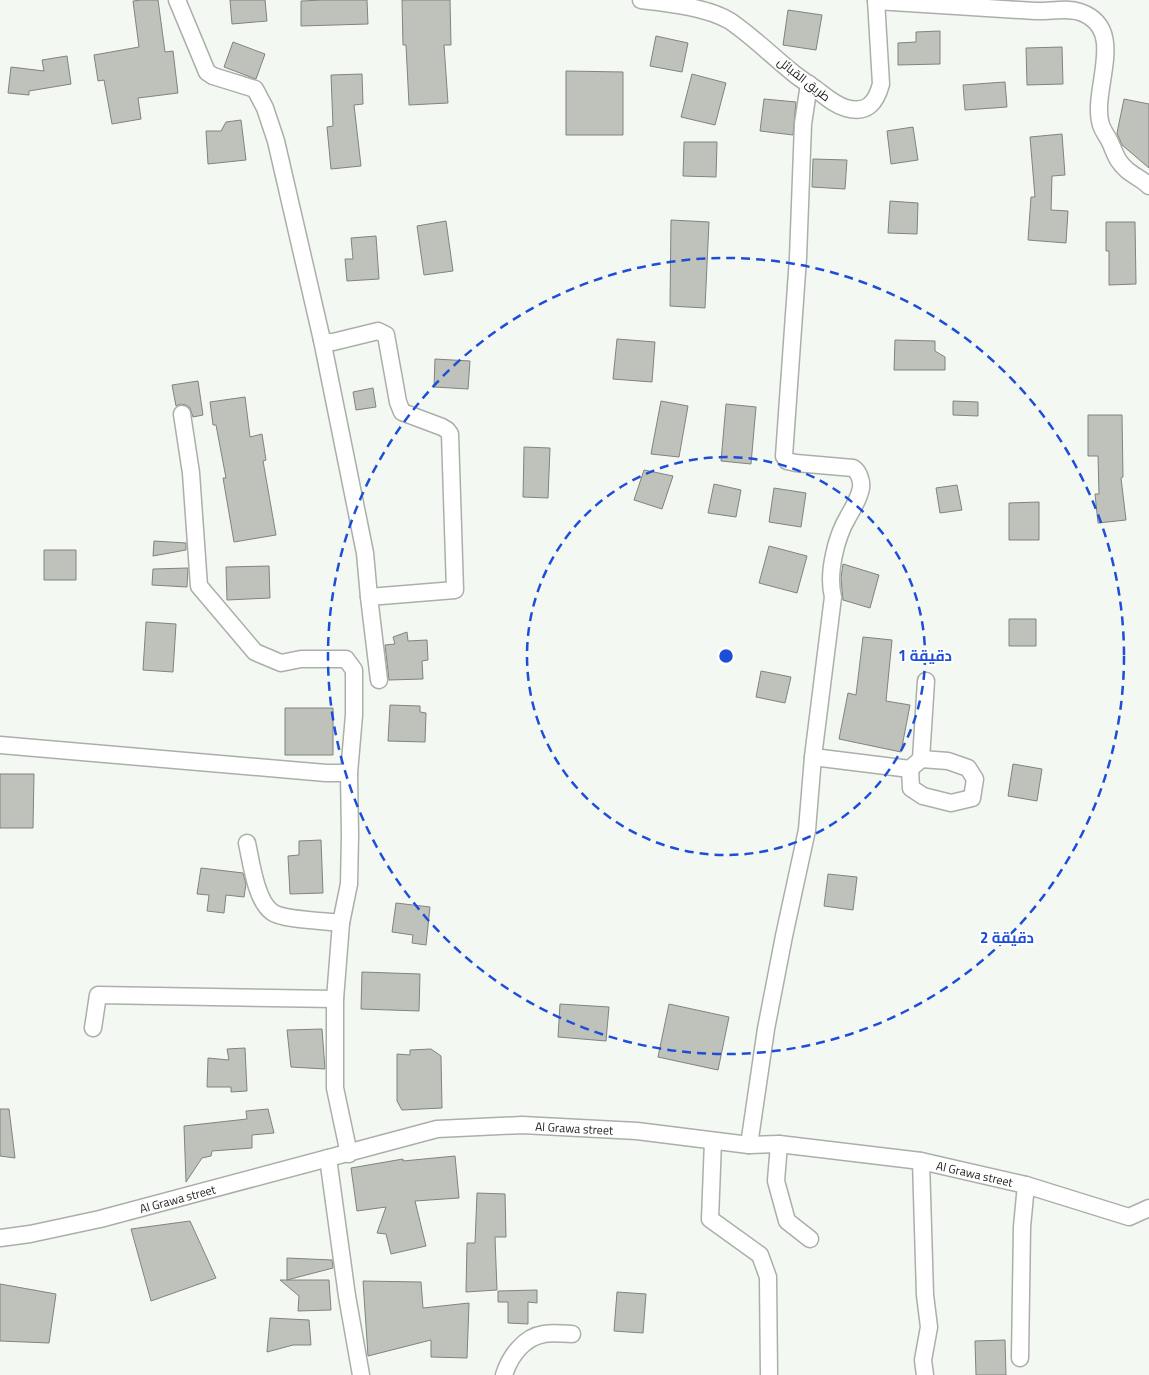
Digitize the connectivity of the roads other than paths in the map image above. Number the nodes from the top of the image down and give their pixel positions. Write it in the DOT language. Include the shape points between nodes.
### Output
graph roads {
  1 [pos="177,0"];
  2 [pos="641,0"];
  3 [pos="876,1"];
  4 [pos="809,84"];
  5 [pos="1149,186"];
  6 [pos="322,340"];
  7 [pos="182,414"];
  8 [pos="369,597"];
  9 [pos="379,680"];
  10 [pos="926,681"];
  11 [pos="0,745"];
  12 [pos="813,757"];
  13 [pos="349,773"];
  14 [pos="247,843"];
  15 [pos="341,923"];
  16 [pos="335,999"];
  17 [pos="93,1028"];
  18 [pos="713,1141"];
  19 [pos="779,1144"];
  20 [pos="749,1145"];
  21 [pos="349,1154"];
  22 [pos="328,1158"];
  23 [pos="921,1161"];
  24 [pos="1026,1185"];
  25 [pos="1149,1208"];
  26 [pos="0,1238"];
  27 [pos="810,1239"];
  28 [pos="572,1334"];
  29 [pos="1020,1358"];
  30 [pos="361,1375"];
  31 [pos="504,1375"];
  32 [pos="769,1375"];
  33 [pos="925,1375"];
  1 -- 6 [label="street" via="207,72 255,90 265,108 276,141"];
  2 -- 4 [label="street, طريق القبائل" via="696,9 729,21"];
  3 -- 4 [label="street, طريق القبائل" via="880,84 877,98 866,108 850,109 830,100"];
  3 -- 5 [label="street" via="1073,11 1098,23 1104,32 1106,60 1099,97 1102,127 1115,157"];
  4 -- 12 [label="street" via="803,124 798,258 784,456 786,461 796,463 853,468 861,482 833,560 833,597"];
  6 -- 8 [label="street" via="365,552"];
  6 -- 8 [label="street" via="333,342 378,331 386,335 400,409 442,427 450,434 455,590"];
  7 -- 13 [label="street" via="191,473 199,586 255,652 281,663 300,659 346,659 354,670"];
  8 -- 9 [label="street"];
  10 -- 12 [label="street" via="916,764"];
  11 -- 13 [label="street" via="326,774"];
  12 -- 20 [label="street" via="807,830 766,1029"];
  13 -- 15 [label="street" via="349,884"];
  14 -- 15 [label="street" via="256,882 265,906 273,913"];
  15 -- 16 [label="street"];
  16 -- 17 [label="street" via="98,995"];
  16 -- 21 [label="street" via="335,1088"];
  18 -- 20 [label="street, Al Grawa street"];
  18 -- 21 [label="street, Al Grawa street" via="637,1131 522,1125 437,1129"];
  18 -- 32 [label="street" via="710,1219 760,1255 768,1277"];
  19 -- 20 [label="street, Al Grawa street"];
  19 -- 23 [label="street, Al Grawa street"];
  19 -- 27 [label="street" via="776,1181 786,1221"];
  21 -- 22 [label="street, Al Grawa street"];
  22 -- 26 [label="street, Al Grawa street" via="100,1220"];
  22 -- 30 [label="street"];
  23 -- 24 [label="street, Al Grawa street"];
  23 -- 33 [label="street" via="929,1327 922,1360"];
  24 -- 25 [label="street, Al Grawa street" via="1129,1217"];
  24 -- 29 [label="street" via="1022,1227"];
  28 -- 31 [label="street" via="544,1334 530,1338 519,1347"];
}
